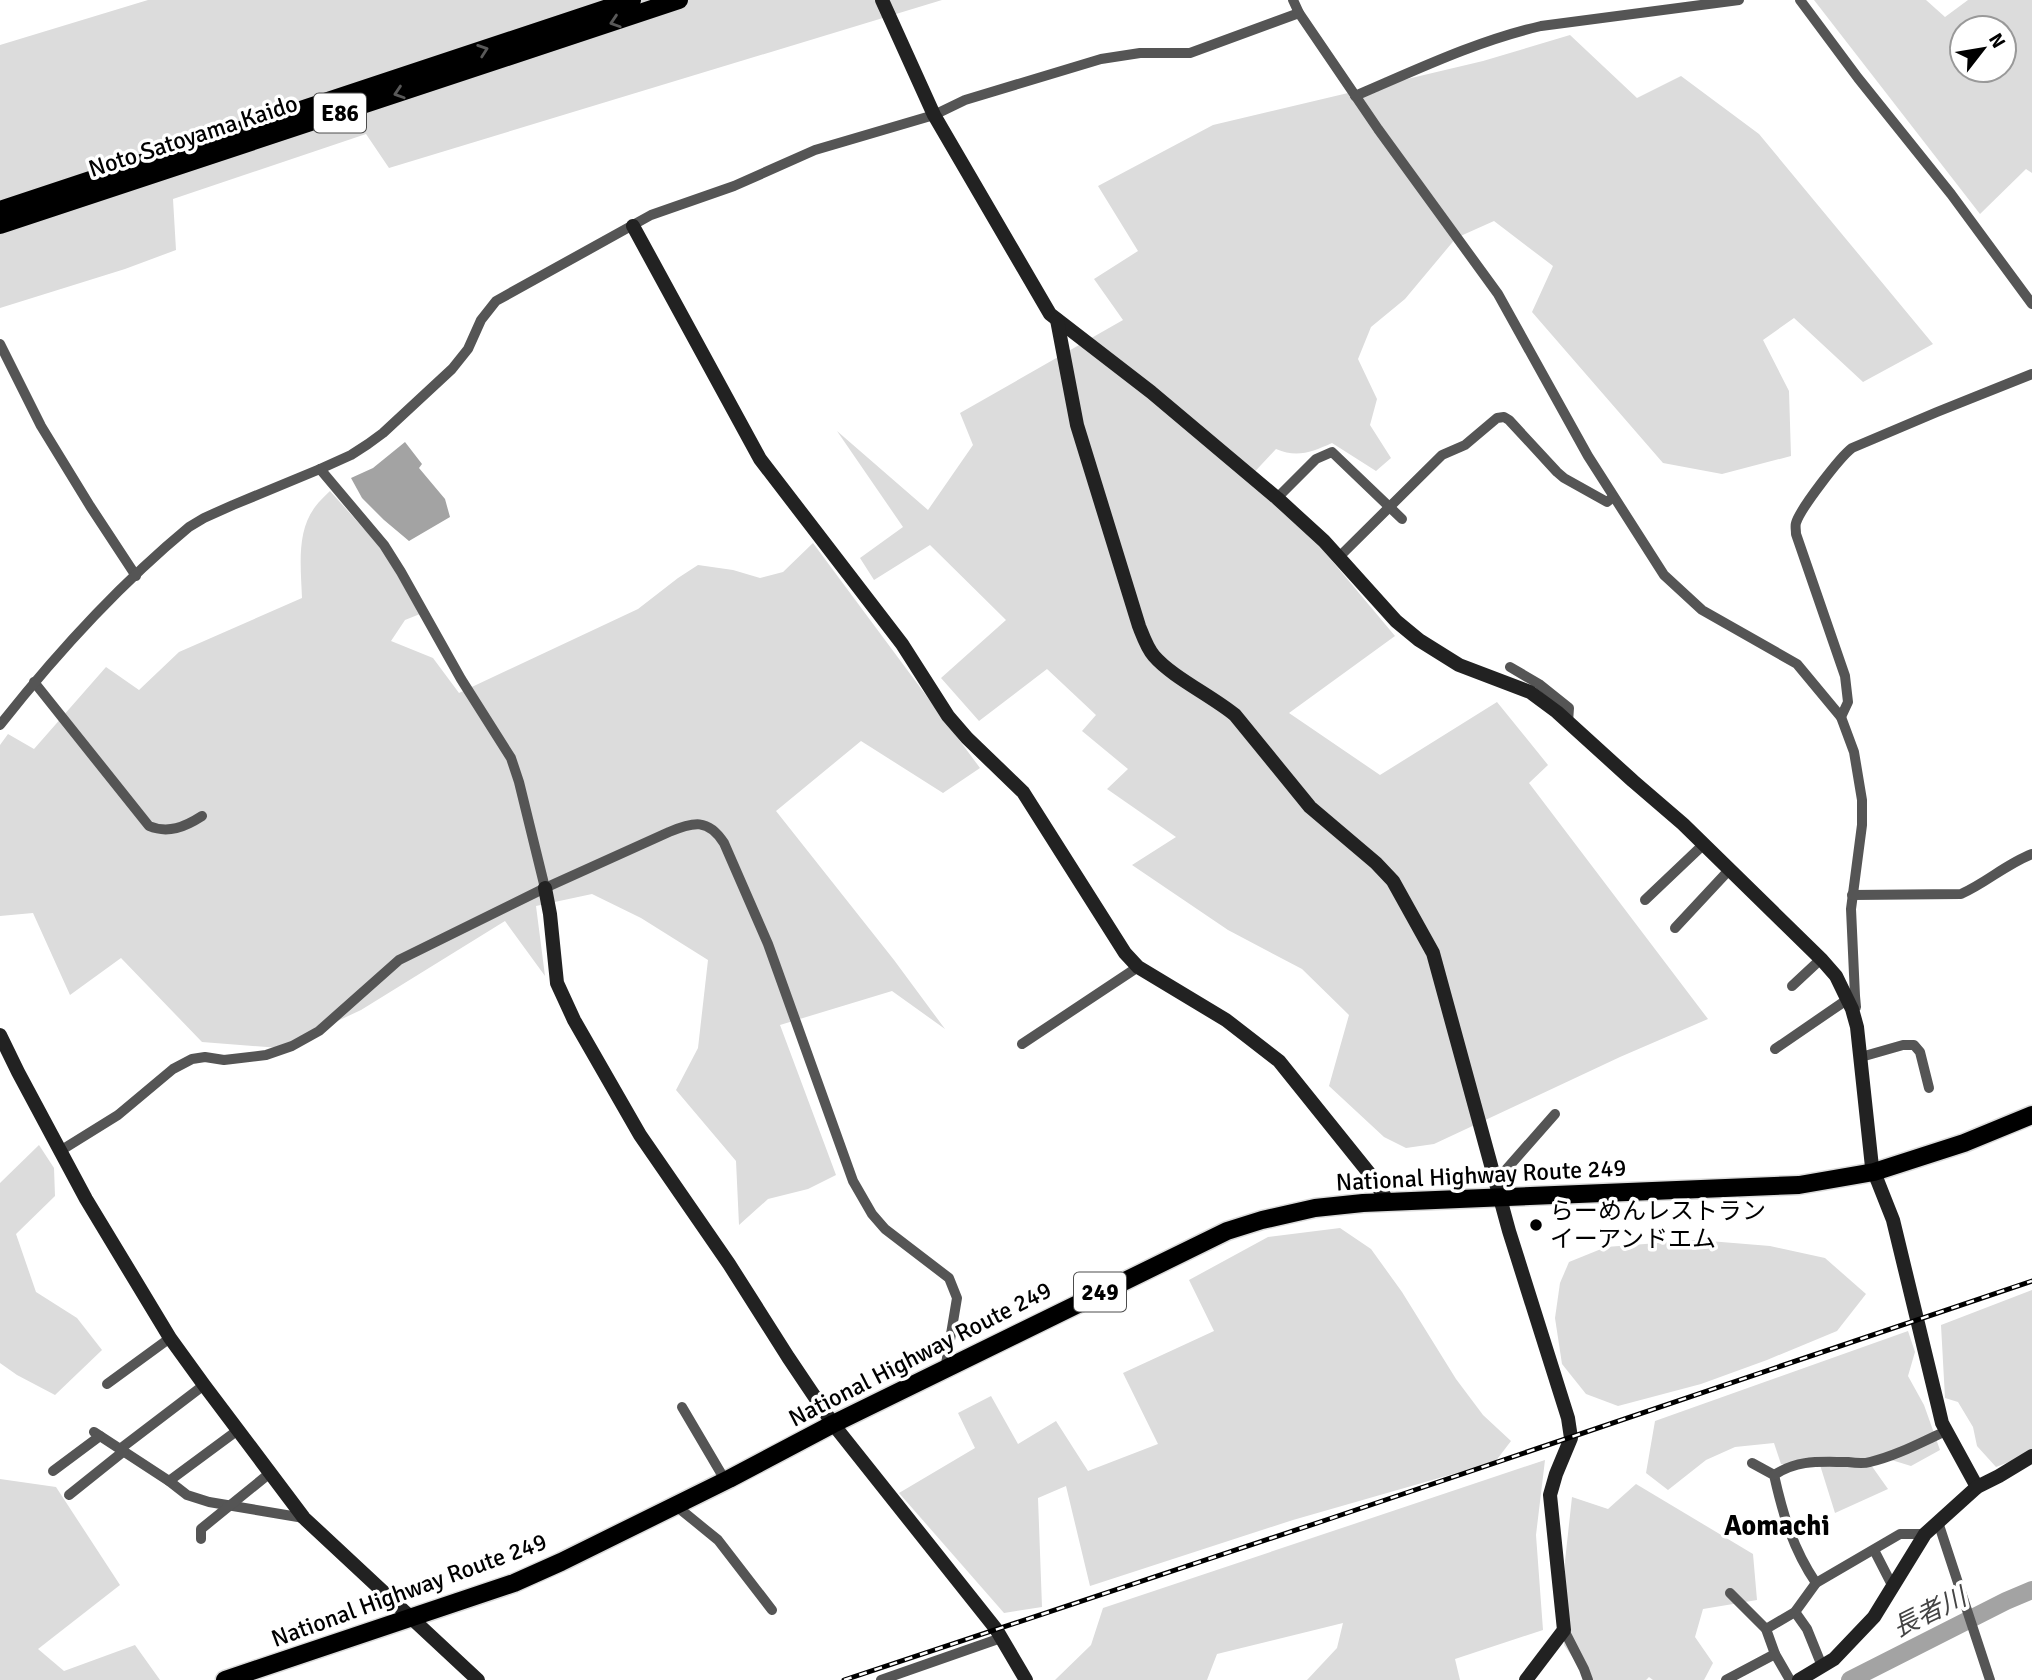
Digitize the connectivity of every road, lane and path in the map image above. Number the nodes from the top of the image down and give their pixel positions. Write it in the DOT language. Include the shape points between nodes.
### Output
graph roads {
  1 [pos="632,0"];
  2 [pos="680,0"];
  3 [pos="883,0"];
  4 [pos="1293,0"];
  5 [pos="1739,0"];
  6 [pos="1800,0"];
  7 [pos="1299,13"];
  8 [pos="1355,96"];
  9 [pos="934,115"];
  10 [pos="0,211"];
  11 [pos="0,225"];
  12 [pos="634,226"];
  13 [pos="2032,304"];
  14 [pos="1057,320"];
  15 [pos="0,344"];
  16 [pos="2032,374"];
  17 [pos="320,469"];
  18 [pos="1614,497"];
  19 [pos="1277,498"];
  20 [pos="1389,506"];
  21 [pos="1402,519"];
  22 [pos="1339,557"];
  23 [pos="136,576"];
  24 [pos="1510,667"];
  25 [pos="34,682"];
  26 [pos="1841,717"];
  27 [pos="1568,722"];
  28 [pos="0,725"];
  29 [pos="202,816"];
  30 [pos="1704,844"];
  31 [pos="2032,854"];
  32 [pos="1730,869"];
  33 [pos="545,888"];
  34 [pos="1852,895"];
  35 [pos="1645,900"];
  36 [pos="1675,928"];
  37 [pos="1821,959"];
  38 [pos="1138,967"];
  39 [pos="1792,986"];
  40 [pos="1850,1004"];
  41 [pos="0,1035"];
  42 [pos="1022,1044"];
  43 [pos="1775,1049"];
  44 [pos="1861,1057"];
  45 [pos="1929,1088"];
  46 [pos="1555,1114"];
  47 [pos="2032,1115"];
  48 [pos="60,1151"];
  49 [pos="1874,1172"];
  50 [pos="1498,1189"];
  51 [pos="1389,1203"];
  52 [pos="170,1338"];
  53 [pos="945,1370"];
  54 [pos="107,1384"];
  55 [pos="204,1385"];
  56 [pos="682,1407"];
  57 [pos="833,1424"];
  58 [pos="238,1430"];
  59 [pos="1946,1431"];
  60 [pos="122,1450"];
  61 [pos="2032,1456"];
  62 [pos="1752,1463"];
  63 [pos="53,1471"];
  64 [pos="270,1473"];
  65 [pos="1774,1475"];
  66 [pos="725,1480"];
  67 [pos="169,1481"];
  68 [pos="1977,1487"];
  69 [pos="69,1495"];
  70 [pos="229,1505"];
  71 [pos="675,1505"];
  72 [pos="304,1518"];
  73 [pos="1938,1522"];
  74 [pos="1925,1534"];
  75 [pos="201,1539"];
  76 [pos="1874,1549"];
  77 [pos="1816,1583"];
  78 [pos="1893,1587"];
  79 [pos="1730,1593"];
  80 [pos="772,1610"];
  81 [pos="1795,1612"];
  82 [pos="410,1618"];
  83 [pos="1766,1629"];
  84 [pos="1564,1630"];
  85 [pos="1001,1638"];
  86 [pos="1775,1654"];
  87 [pos="1822,1666"];
  88 [pos="225,1680"];
  89 [pos="478,1680"];
  90 [pos="881,1680"];
  91 [pos="1026,1680"];
  92 [pos="1526,1680"];
  93 [pos="1588,1680"];
  94 [pos="1726,1680"];
  95 [pos="1790,1680"];
  96 [pos="1799,1680"];
  97 [pos="1990,1680"];
  10 -- 1 [label="highway, Noto Satoyama Kaido / E86, one-way"];
  2 -- 11 [label="highway, Noto Satoyama Kaido / E86, one-way"];
  3 -- 9 [label="street"];
  4 -- 7 [label="street"];
  5 -- 8 [label="street" via="1531,28 1476,45"];
  6 -- 13 [label="street"];
  7 -- 8 [label="street"];
  7 -- 9 [label="street" via="1190,53 1101,59 965,100"];
  8 -- 18 [label="street" via="1498,294"];
  9 -- 12 [label="street" via="815,150 734,186 651,215"];
  9 -- 14 [label="street"];
  12 -- 17 [label="street" via="496,301 461,360 444,378 383,433"];
  12 -- 38 [label="street" via="760,459 902,644 948,716 1023,792"];
  14 -- 19 [label="street"];
  14 -- 50 [label="street" via="1077,425 1146,642 1166,667 1235,715 1310,807 1393,881 1433,953"];
  15 -- 23 [label="street" via="41,426"];
  16 -- 26 [label="street" via="1852,448 1819,487 1797,523 1796,534 1845,676 1848,702"];
  17 -- 23 [label="street" via="204,518"];
  17 -- 33 [label="street" via="384,545 511,758"];
  18 -- 20 [label="street" via="1607,502 1564,478 1504,417 1491,421 1465,445 1442,454"];
  18 -- 26 [label="street" via="1664,575 1682,593 1712,616 1797,664"];
  19 -- 20 [label="street" via="1316,459 1332,452"];
  19 -- 22 [label="street"];
  20 -- 21 [label="street"];
  20 -- 22 [label="street"];
  22 -- 27 [label="street" via="1419,640 1459,665 1530,692"];
  23 -- 25 [label="street"];
  24 -- 27 [label="street" via="1569,708"];
  25 -- 28 [label="street"];
  25 -- 29 [label="street" via="149,826 158,830 183,827"];
  26 -- 34 [label="street" via="1854,752 1862,800"];
  27 -- 30 [label="street"];
  30 -- 32 [label="street"];
  30 -- 35 [label="street"];
  31 -- 34 [label="street" via="1961,894"];
  32 -- 36 [label="street"];
  32 -- 37 [label="street"];
  33 -- 48 [label="street" via="399,960 319,1031 292,1045 266,1055 192,1059 173,1069 118,1115"];
  33 -- 53 [label="street" via="685,825 705,826 719,835 768,944 853,1181 886,1229 955,1288"];
  33 -- 57 [label="street" via="556,983 574,1020 640,1135"];
  34 -- 40 [label="street" via="1856,1007"];
  37 -- 39 [label="street"];
  37 -- 40 [label="street"];
  38 -- 42 [label="street"];
  38 -- 51 [label="street" via="1226,1020 1279,1061"];
  40 -- 43 [label="street"];
  40 -- 44 [label="street"];
  41 -- 48 [label="street"];
  44 -- 45 [label="street" via="1914,1045"];
  44 -- 49 [label="street"];
  46 -- 50 [label="street"];
  47 -- 49 [label="highway, National Highway Route 249 / 249"];
  48 -- 52 [label="street"];
  49 -- 50 [label="highway, National Highway Route 249 / 249" via="1799,1185"];
  49 -- 59 [label="street" via="1893,1220"];
  50 -- 51 [label="highway, National Highway Route 249 / 249"];
  50 -- 84 [label="street" via="1571,1438 1550,1495"];
  51 -- 53 [label="highway, National Highway Route 249 / 249" via="1315,1208 1227,1231"];
  52 -- 54 [label="street"];
  52 -- 55 [label="street"];
  53 -- 57 [label="highway, National Highway Route 249 / 249"];
  55 -- 58 [label="street"];
  55 -- 60 [label="street"];
  56 -- 66 [label="street"];
  57 -- 66 [label="highway, National Highway Route 249 / 249"];
  57 -- 85 [label="street"];
  58 -- 64 [label="street"];
  58 -- 67 [label="street"];
  59 -- 65 [label="street" via="1868,1463 1799,1463"];
  59 -- 68 [label="street"];
  60 -- 63 [label="street" via="97,1434"];
  60 -- 67 [label="street"];
  60 -- 69 [label="street"];
  61 -- 68 [label="street"];
  62 -- 65 [label="street"];
  64 -- 70 [label="street"];
  64 -- 72 [label="street"];
  65 -- 77 [label="street" via="1792,1541"];
  66 -- 71 [label="highway, National Highway Route 249 / 249"];
  67 -- 70 [label="street" via="187,1495"];
  68 -- 73 [label="street"];
  70 -- 72 [label="street"];
  70 -- 75 [label="street" via="201,1529"];
  71 -- 80 [label="street" via="718,1540"];
  71 -- 82 [label="highway, National Highway Route 249 / 249" via="514,1583"];
  72 -- 82 [label="street"];
  73 -- 74 [label="street"];
  73 -- 97 [label="street"];
  74 -- 76 [label="street" via="1900,1534"];
  74 -- 78 [label="street"];
  76 -- 77 [label="street"];
  76 -- 78 [label="street"];
  77 -- 81 [label="street"];
  78 -- 87 [label="street" via="1874,1617 1835,1659"];
  79 -- 83 [label="street"];
  81 -- 83 [label="street"];
  81 -- 87 [label="street"];
  82 -- 88 [label="highway, National Highway Route 249 / 249"];
  82 -- 89 [label="street"];
  83 -- 86 [label="street"];
  84 -- 92 [label="street"];
  84 -- 93 [label="street"];
  85 -- 90 [label="street"];
  85 -- 91 [label="street"];
  86 -- 94 [label="street"];
  86 -- 95 [label="street"];
  87 -- 96 [label="street"];
}
